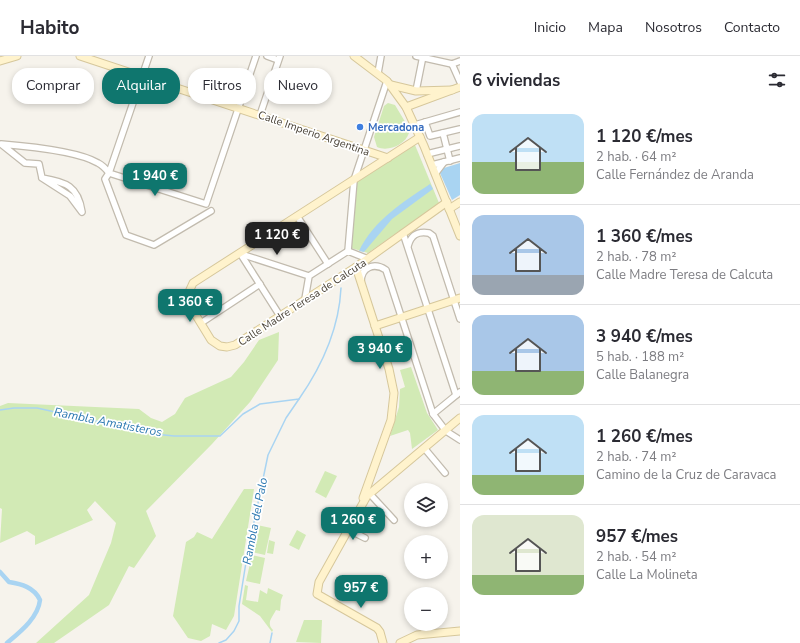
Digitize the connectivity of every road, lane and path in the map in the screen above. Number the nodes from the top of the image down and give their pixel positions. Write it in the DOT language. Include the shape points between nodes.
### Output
graph roads {
  1 [pos="17,56"];
  2 [pos="80,56"];
  3 [pos="149,56"];
  4 [pos="256,56"];
  5 [pos="267,56"];
  6 [pos="354,56"];
  7 [pos="381,56"];
  8 [pos="416,56"];
  9 [pos="422,57"];
  10 [pos="279,58"];
  11 [pos="0,61"];
  12 [pos="460,61"];
  13 [pos="452,64"];
  14 [pos="115,68"];
  15 [pos="145,68"];
  16 [pos="378,73"];
  17 [pos="460,82"];
  18 [pos="389,83"];
  19 [pos="460,87"];
  20 [pos="180,89"];
  21 [pos="452,90"];
  22 [pos="416,91"];
  23 [pos="133,104"];
  24 [pos="406,107"];
  25 [pos="239,108"];
  26 [pos="460,112"];
  27 [pos="260,115"];
  28 [pos="425,122"];
  29 [pos="415,125"];
  30 [pos="460,129"];
  31 [pos="443,133"];
  32 [pos="420,137"];
  33 [pos="460,146"];
  34 [pos="448,149"];
  35 [pos="363,150"];
  36 [pos="427,154"];
  37 [pos="388,158"];
  38 [pos="460,158"];
  39 [pos="447,162"];
  40 [pos="432,165"];
  41 [pos="110,173"];
  42 [pos="435,174"];
  43 [pos="42,178"];
  44 [pos="354,180"];
  45 [pos="460,202"];
  46 [pos="448,205"];
  47 [pos="211,211"];
  48 [pos="297,216"];
  49 [pos="403,233"];
  50 [pos="460,236"];
  51 [pos="408,246"];
  52 [pos="348,251"];
  53 [pos="240,254"];
  54 [pos="368,259"];
  55 [pos="328,264"];
  56 [pos="356,267"];
  57 [pos="309,276"];
  58 [pos="361,282"];
  59 [pos="260,284"];
  60 [pos="306,299"];
  61 [pos="457,299"];
  62 [pos="428,309"];
  63 [pos="280,316"];
  64 [pos="401,318"];
  65 [pos="460,319"];
  66 [pos="201,323"];
  67 [pos="376,326"];
  68 [pos="458,394"];
  69 [pos="433,414"];
  70 [pos="460,418"];
  71 [pos="446,431"];
  72 [pos="460,440"];
  73 [pos="425,448"];
  74 [pos="445,473"];
  75 [pos="373,474"];
  76 [pos="391,477"];
  77 [pos="370,494"];
  78 [pos="359,507"];
  79 [pos="394,520"];
  80 [pos="347,529"];
  81 [pos="365,538"];
  82 [pos="460,631"];
  83 [pos="383,643"];
  84 [pos="400,643"];
  1 -- 11 [label="street"];
  2 -- 14 [label="street, Calle Imperio Argentina"];
  3 -- 15 [label="street"];
  4 -- 25 [label="street"];
  5 -- 10 [label="street"];
  6 -- 16 [label="street"];
  7 -- 16 [label="street"];
  8 -- 9 [label="street"];
  9 -- 13 [label="street"];
  9 -- 22 [label="street"];
  10 -- 27 [label="street"];
  12 -- 13 [label="street"];
  13 -- 17 [label="street"];
  16 -- 18 [label="street"];
  18 -- 22 [label="street"];
  18 -- 24 [label="street"];
  18 -- 35 [label="street"];
  19 -- 21 [label="street"];
  20 -- 25 [label="street, Calle Imperio Argentina"];
  21 -- 22 [label="street"];
  21 -- 24 [label="street"];
  23 -- 41 [label="street"];
  24 -- 29 [label="street"];
  25 -- 27 [label="street, Calle Imperio Argentina"];
  25 -- 41 [label="street" via="206,204"];
  26 -- 28 [label="street"];
  27 -- 35 [label="street, Calle Imperio Argentina"];
  28 -- 29 [label="street"];
  28 -- 31 [label="street" via="430,136"];
  29 -- 32 [label="street"];
  30 -- 31 [label="street"];
  31 -- 34 [label="street"];
  32 -- 36 [label="street"];
  32 -- 37 [label="street, Calle Madre Teresa de Calcuta"];
  33 -- 34 [label="street"];
  34 -- 36 [label="street"];
  34 -- 39 [label="street"];
  35 -- 37 [label="street, Calle Imperio Argentina"];
  35 -- 44 [label="street"];
  36 -- 40 [label="street"];
  37 -- 44 [label="street, Calle Madre Teresa de Calcuta"];
  38 -- 39 [label="street"];
  39 -- 40 [label="street"];
  39 -- 42 [label="street"];
  40 -- 42 [label="street"];
  41 -- 43 [label="street" via="98,162 80,156 1,144 25,163 39,164"];
  41 -- 47 [label="street" via="105,179 126,235 154,245"];
  42 -- 46 [label="street"];
  43 -- 43 [label="street" via="57,180 70,186 81,202 82,212 70,196"];
  44 -- 48 [label="street, Calle Madre Teresa de Calcuta"];
  44 -- 52 [label="street"];
  45 -- 46 [label="street, Calle Madre Teresa de Calcuta"];
  46 -- 49 [label="street, Calle Madre Teresa de Calcuta"];
  46 -- 50 [label="street"];
  48 -- 53 [label="street, Calle Madre Teresa de Calcuta"];
  48 -- 55 [label="street"];
  49 -- 51 [label="street"];
  49 -- 54 [label="street, Calle Madre Teresa de Calcuta"];
  51 -- 61 [label="street" via="411,237 417,233 429,233 433,236"];
  51 -- 62 [label="street"];
  52 -- 54 [label="street"];
  52 -- 55 [label="street"];
  53 -- 57 [label="street"];
  53 -- 59 [label="street"];
  53 -- 66 [label="street, Calle Madre Teresa de Calcuta" via="193,283 190,288 189,304"];
  54 -- 56 [label="street, Calle Madre Teresa de Calcuta"];
  55 -- 57 [label="street"];
  56 -- 58 [label="street"];
  56 -- 60 [label="street, Calle Madre Teresa de Calcuta"];
  57 -- 60 [label="street"];
  58 -- 64 [label="street" via="363,272 370,266 386,270"];
  58 -- 67 [label="street"];
  59 -- 63 [label="street"];
  59 -- 66 [label="street"];
  60 -- 63 [label="street, Calle Madre Teresa de Calcuta"];
  61 -- 62 [label="street"];
  61 -- 65 [label="street"];
  62 -- 64 [label="street"];
  62 -- 68 [label="street"];
  63 -- 66 [label="street, Calle Madre Teresa de Calcuta" via="235,345 227,347 211,340"];
  64 -- 67 [label="street"];
  64 -- 69 [label="street"];
  67 -- 75 [label="street" via="392,381 394,400 391,420"];
  68 -- 69 [label="street"];
  69 -- 71 [label="street"];
  70 -- 71 [label="street"];
  71 -- 72 [label="street"];
  71 -- 73 [label="street"];
  73 -- 74 [label="street"];
  73 -- 76 [label="street"];
  75 -- 76 [label="street" via="378,482"];
  75 -- 78 [label="street"];
  76 -- 77 [label="street"];
  77 -- 78 [label="street"];
  77 -- 79 [label="street"];
  78 -- 80 [label="street"];
  80 -- 81 [label="street"];
  80 -- 83 [label="street" via="319,582 317,594 377,628"];
  82 -- 84 [label="street" via="425,634"];
}
